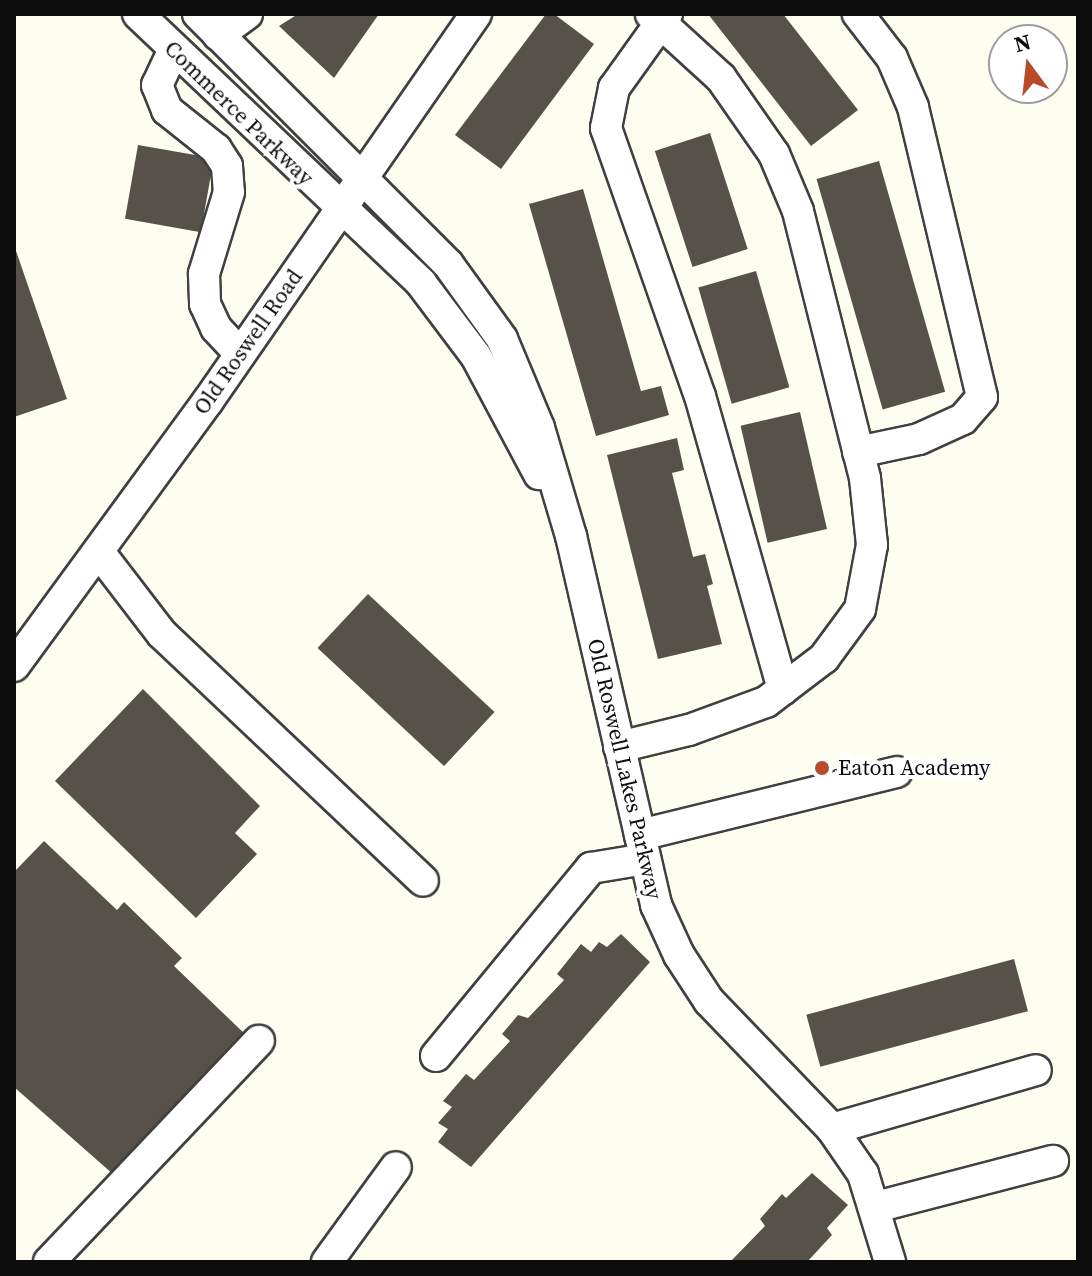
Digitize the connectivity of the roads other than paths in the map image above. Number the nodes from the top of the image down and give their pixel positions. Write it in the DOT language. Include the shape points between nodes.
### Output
graph roads {
  1 [pos="138,14"];
  2 [pos="247,14"];
  3 [pos="476,14"];
  4 [pos="858,14"];
  5 [pos="660,16"];
  6 [pos="208,25"];
  7 [pos="174,49"];
  8 [pos="363,177"];
  9 [pos="339,211"];
  10 [pos="240,354"];
  11 [pos="858,452"];
  12 [pos="571,536"];
  13 [pos="99,552"];
  14 [pos="14,666"];
  15 [pos="783,689"];
  16 [pos="619,747"];
  17 [pos="896,772"];
  18 [pos="643,847"];
  19 [pos="423,881"];
  20 [pos="259,1041"];
  21 [pos="436,1056"];
  22 [pos="1036,1070"];
  23 [pos="832,1129"];
  24 [pos="1053,1161"];
  25 [pos="396,1167"];
  26 [pos="876,1207"];
  27 [pos="49,1262"];
  28 [pos="327,1262"];
  29 [pos="890,1262"];
  1 -- 7 [label="street, Commerce Parkway"];
  2 -- 6 [label="street"];
  3 -- 8 [label="street, Old Roswell Road"];
  4 -- 11 [label="street" via="892,58 913,107 982,397 963,419 919,439"];
  5 -- 11 [label="street" via="721,78 774,154 798,211"];
  5 -- 15 [label="street" via="614,88 606,128 700,396"];
  6 -- 8 [label="street, Commerce Parkway"];
  7 -- 9 [label="street, Commerce Parkway"];
  7 -- 10 [label="street" via="157,85 167,110 216,149 227,166 229,192 204,274 205,304 216,328"];
  8 -- 9 [label="street, Old Roswell Road"];
  8 -- 12 [label="street, Old Roswell Lakes Parkway" via="448,264 502,339 539,428"];
  9 -- 10 [label="street, Old Roswell Road"];
  9 -- 12 [label="street, Old Roswell Lakes Parkway" via="393,254 451,320 498,392"];
  10 -- 13 [label="street, Old Roswell Road"];
  11 -- 15 [label="street" via="872,545 860,609 824,658"];
  12 -- 16 [label="street, Old Roswell Lakes Parkway"];
  13 -- 14 [label="street, Old Roswell Road"];
  13 -- 19 [label="street" via="162,634"];
  15 -- 16 [label="street" via="766,702 689,730"];
  16 -- 18 [label="street, Old Roswell Lakes Parkway"];
  17 -- 18 [label="street"];
  18 -- 21 [label="street" via="591,868"];
  18 -- 23 [label="street, Old Roswell Lakes Parkway" via="662,918 709,1001"];
  20 -- 27 [label="street"];
  22 -- 23 [label="street"];
  23 -- 26 [label="street, Old Roswell Lakes Parkway" via="863,1174"];
  24 -- 26 [label="street"];
  25 -- 28 [label="street"];
  26 -- 29 [label="street, Old Roswell Lakes Parkway"];
}
